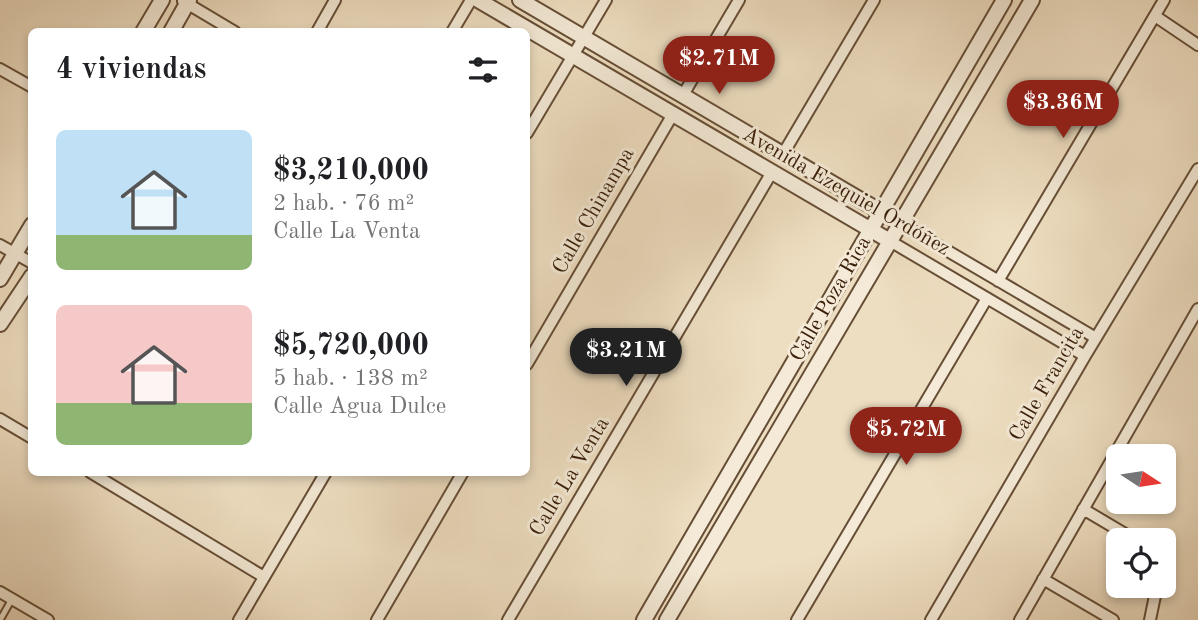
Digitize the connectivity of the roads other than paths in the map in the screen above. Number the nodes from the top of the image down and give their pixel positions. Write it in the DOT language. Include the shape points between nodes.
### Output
graph roads {
  1 [pos="162,0"];
  2 [pos="335,0"];
  3 [pos="471,0"];
  4 [pos="478,0"];
  5 [pos="520,0"];
  6 [pos="607,0"];
  7 [pos="739,0"];
  8 [pos="874,0"];
  9 [pos="1004,0"];
  10 [pos="1032,0"];
  11 [pos="1164,0"];
  12 [pos="193,3"];
  13 [pos="1155,16"];
  14 [pos="146,28"];
  15 [pos="174,28"];
  16 [pos="229,28"];
  17 [pos="319,28"];
  18 [pos="454,28"];
  19 [pos="526,28"];
  20 [pos="530,30"];
  21 [pos="584,38"];
  22 [pos="1198,45"];
  23 [pos="574,56"];
  24 [pos="0,69"];
  25 [pos="28,85"];
  26 [pos="683,95"];
  27 [pos="673,114"];
  28 [pos="530,128"];
  29 [pos="783,154"];
  30 [pos="1198,169"];
  31 [pos="772,172"];
  32 [pos="881,212"];
  33 [pos="900,223"];
  34 [pos="870,230"];
  35 [pos="28,232"];
  36 [pos="890,241"];
  37 [pos="0,245"];
  38 [pos="15,254"];
  39 [pos="28,261"];
  40 [pos="0,279"];
  41 [pos="999,281"];
  42 [pos="28,282"];
  43 [pos="987,298"];
  44 [pos="1198,309"];
  45 [pos="0,324"];
  46 [pos="1096,338"];
  47 [pos="1085,356"];
  48 [pos="530,359"];
  49 [pos="0,419"];
  50 [pos="28,436"];
  51 [pos="96,476"];
  52 [pos="324,476"];
  53 [pos="461,476"];
  54 [pos="711,505"];
  55 [pos="1083,509"];
  56 [pos="727,518"];
  57 [pos="1115,528"];
  58 [pos="689,542"];
  59 [pos="706,553"];
  60 [pos="264,577"];
  61 [pos="1043,579"];
  62 [pos="0,592"];
  63 [pos="1155,598"];
  64 [pos="12,599"];
  65 [pos="1096,616"];
  66 [pos="0,620"];
  67 [pos="48,620"];
  68 [pos="239,620"];
  69 [pos="377,620"];
  70 [pos="508,620"];
  71 [pos="644,620"];
  72 [pos="667,620"];
  73 [pos="797,620"];
  74 [pos="931,620"];
  75 [pos="1020,620"];
  76 [pos="1113,620"];
  77 [pos="1150,620"];
  1 -- 14 [label="street"];
  2 -- 17 [label="street"];
  3 -- 18 [label="street"];
  4 -- 19 [label="street, Avenida Ezequiel Ordóñez"];
  5 -- 21 [label="street, Avenida Ezequiel Ordóñez"];
  6 -- 21 [label="street"];
  7 -- 26 [label="street"];
  8 -- 29 [label="street"];
  9 -- 32 [label="street, Calle Poza Rica"];
  10 -- 33 [label="street, Calle Poza Rica"];
  11 -- 13 [label="street"];
  12 -- 15 [label="street"];
  12 -- 16 [label="street"];
  13 -- 22 [label="street"];
  13 -- 41 [label="street"];
  20 -- 23 [label="street, Avenida Ezequiel Ordóñez"];
  21 -- 23 [label="street"];
  21 -- 26 [label="street, Avenida Ezequiel Ordóñez"];
  23 -- 27 [label="street, Avenida Ezequiel Ordóñez"];
  23 -- 28 [label="street"];
  24 -- 25 [label="street"];
  26 -- 29 [label="street, Avenida Ezequiel Ordóñez"];
  27 -- 31 [label="street, Avenida Ezequiel Ordóñez"];
  27 -- 48 [label="street, Calle Chinampa"];
  29 -- 32 [label="street, Avenida Ezequiel Ordóñez"];
  30 -- 46 [label="street, Calle Francita"];
  31 -- 34 [label="street, Avenida Ezequiel Ordóñez"];
  31 -- 70 [label="street, Calle La Venta"];
  32 -- 33 [label="street, Avenida Ezequiel Ordóñez"];
  32 -- 34 [label="street, Calle Poza Rica"];
  33 -- 36 [label="street, Calle Poza Rica"];
  33 -- 41 [label="street, Avenida Ezequiel Ordóñez"];
  34 -- 36 [label="street, Avenida Ezequiel Ordóñez"];
  34 -- 54 [label="street, Calle Poza Rica"];
  35 -- 38 [label="street"];
  36 -- 43 [label="street, Avenida Ezequiel Ordóñez"];
  36 -- 56 [label="street, Calle Poza Rica"];
  37 -- 38 [label="street"];
  38 -- 39 [label="street"];
  38 -- 40 [label="street"];
  41 -- 46 [label="street, Avenida Ezequiel Ordóñez"];
  42 -- 45 [label="street"];
  43 -- 47 [label="street, Avenida Ezequiel Ordóñez"];
  43 -- 73 [label="street"];
  44 -- 55 [label="street"];
  46 -- 47 [label="street, Calle Francita"];
  47 -- 74 [label="street, Calle Francita"];
  49 -- 50 [label="street"];
  51 -- 60 [label="street"];
  52 -- 60 [label="street"];
  53 -- 69 [label="street"];
  54 -- 56 [label="street"];
  54 -- 58 [label="street, Calle Poza Rica"];
  55 -- 57 [label="street"];
  55 -- 61 [label="street"];
  56 -- 59 [label="street, Calle Poza Rica"];
  58 -- 59 [label="street"];
  58 -- 71 [label="street, Calle Poza Rica"];
  59 -- 72 [label="street, Calle Poza Rica"];
  60 -- 68 [label="street"];
  61 -- 65 [label="street"];
  61 -- 75 [label="street"];
  62 -- 64 [label="street"];
  63 -- 77 [label="street"];
  64 -- 66 [label="lane"];
  64 -- 67 [label="street"];
  65 -- 76 [label="street"];
}
